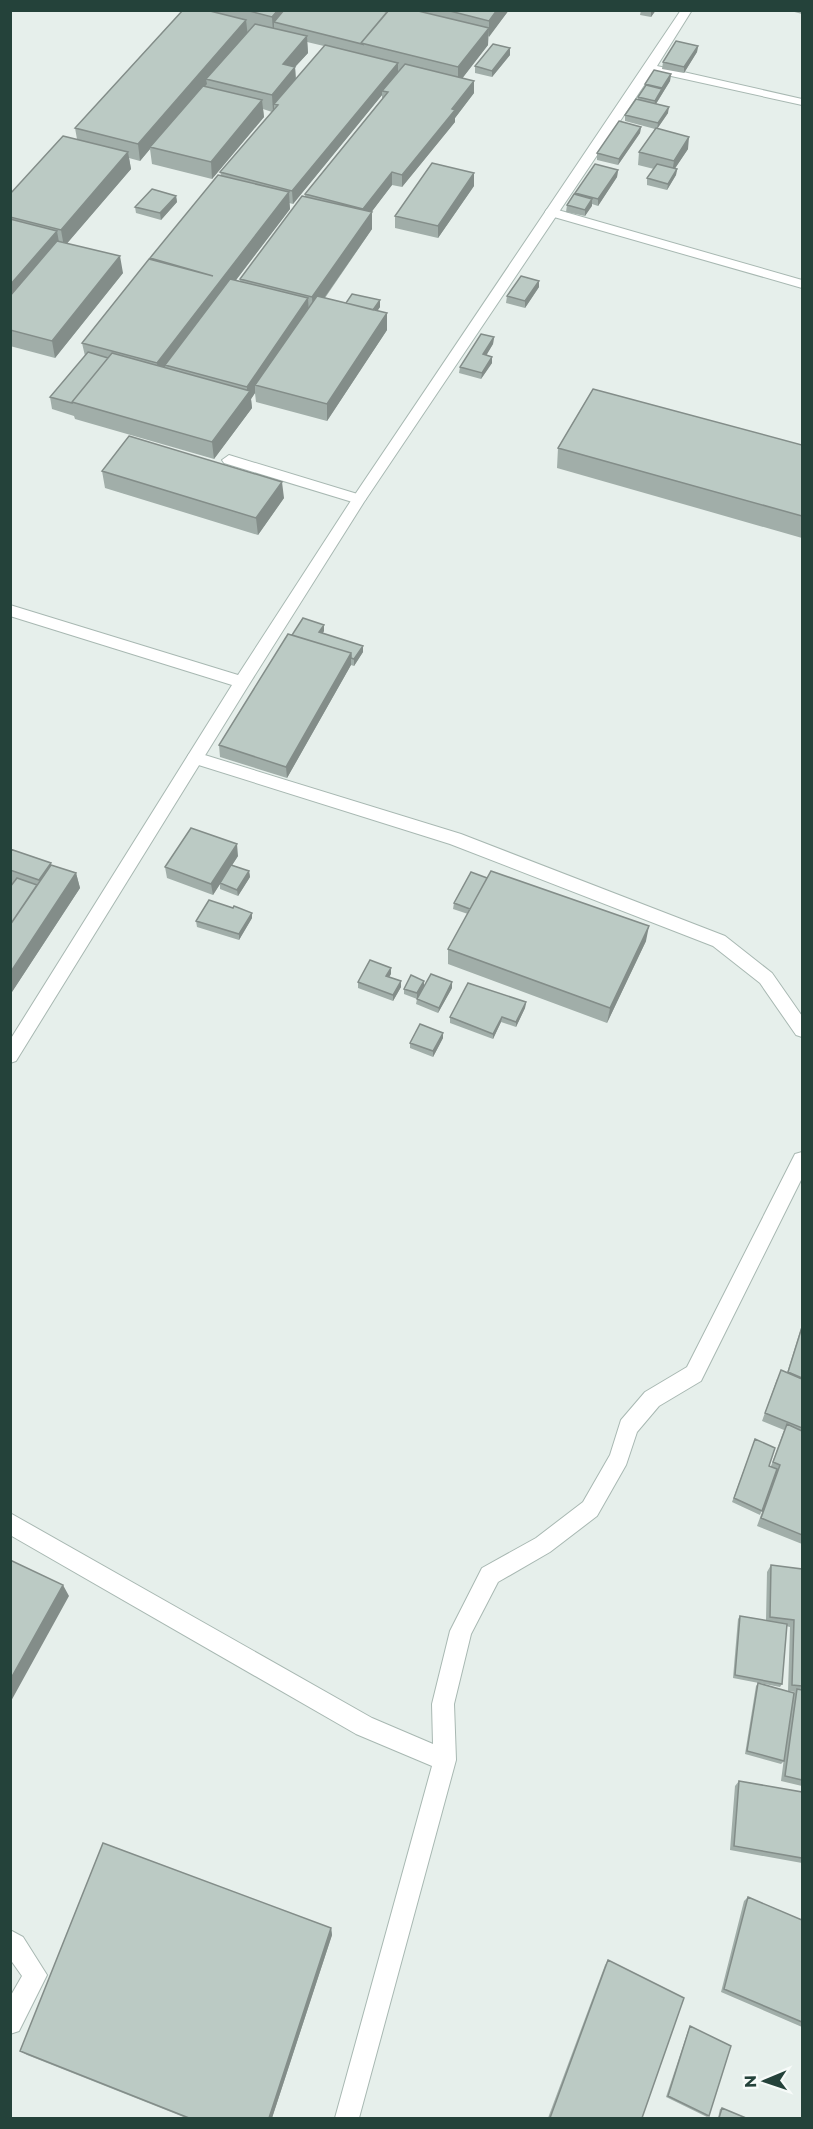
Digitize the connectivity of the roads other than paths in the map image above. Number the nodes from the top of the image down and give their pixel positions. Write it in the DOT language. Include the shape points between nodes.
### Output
graph roads {
  1 [pos="687,10"];
  2 [pos="650,69"];
  3 [pos="802,102"];
  4 [pos="551,212"];
  5 [pos="802,284"];
  6 [pos="229,460"];
  7 [pos="359,499"];
  8 [pos="10,610"];
  9 [pos="242,682"];
  10 [pos="195,758"];
  11 [pos="802,1030"];
  12 [pos="10,1056"];
  13 [pos="802,1160"];
  14 [pos="10,1523"];
  15 [pos="445,1760"];
  16 [pos="10,1942"];
  17 [pos="10,2022"];
  18 [pos="347,2118"];
  1 -- 2 [label="street"];
  2 -- 3 [label="street"];
  2 -- 4 [label="street"];
  4 -- 5 [label="street"];
  4 -- 7 [label="street"];
  6 -- 7 [label="street"];
  7 -- 9 [label="street"];
  8 -- 9 [label="street"];
  9 -- 10 [label="street"];
  10 -- 11 [label="street" via="455,839 719,941 766,978"];
  10 -- 12 [label="street"];
  13 -- 15 [label="street" via="693,1374 652,1399 628,1427 619,1458 590,1509 543,1545 490,1575 461,1631 448,1683 443,1704"];
  14 -- 15 [label="street" via="364,1726"];
  15 -- 18 [label="street"];
  16 -- 17 [label="street" via="35,1975"];
}
